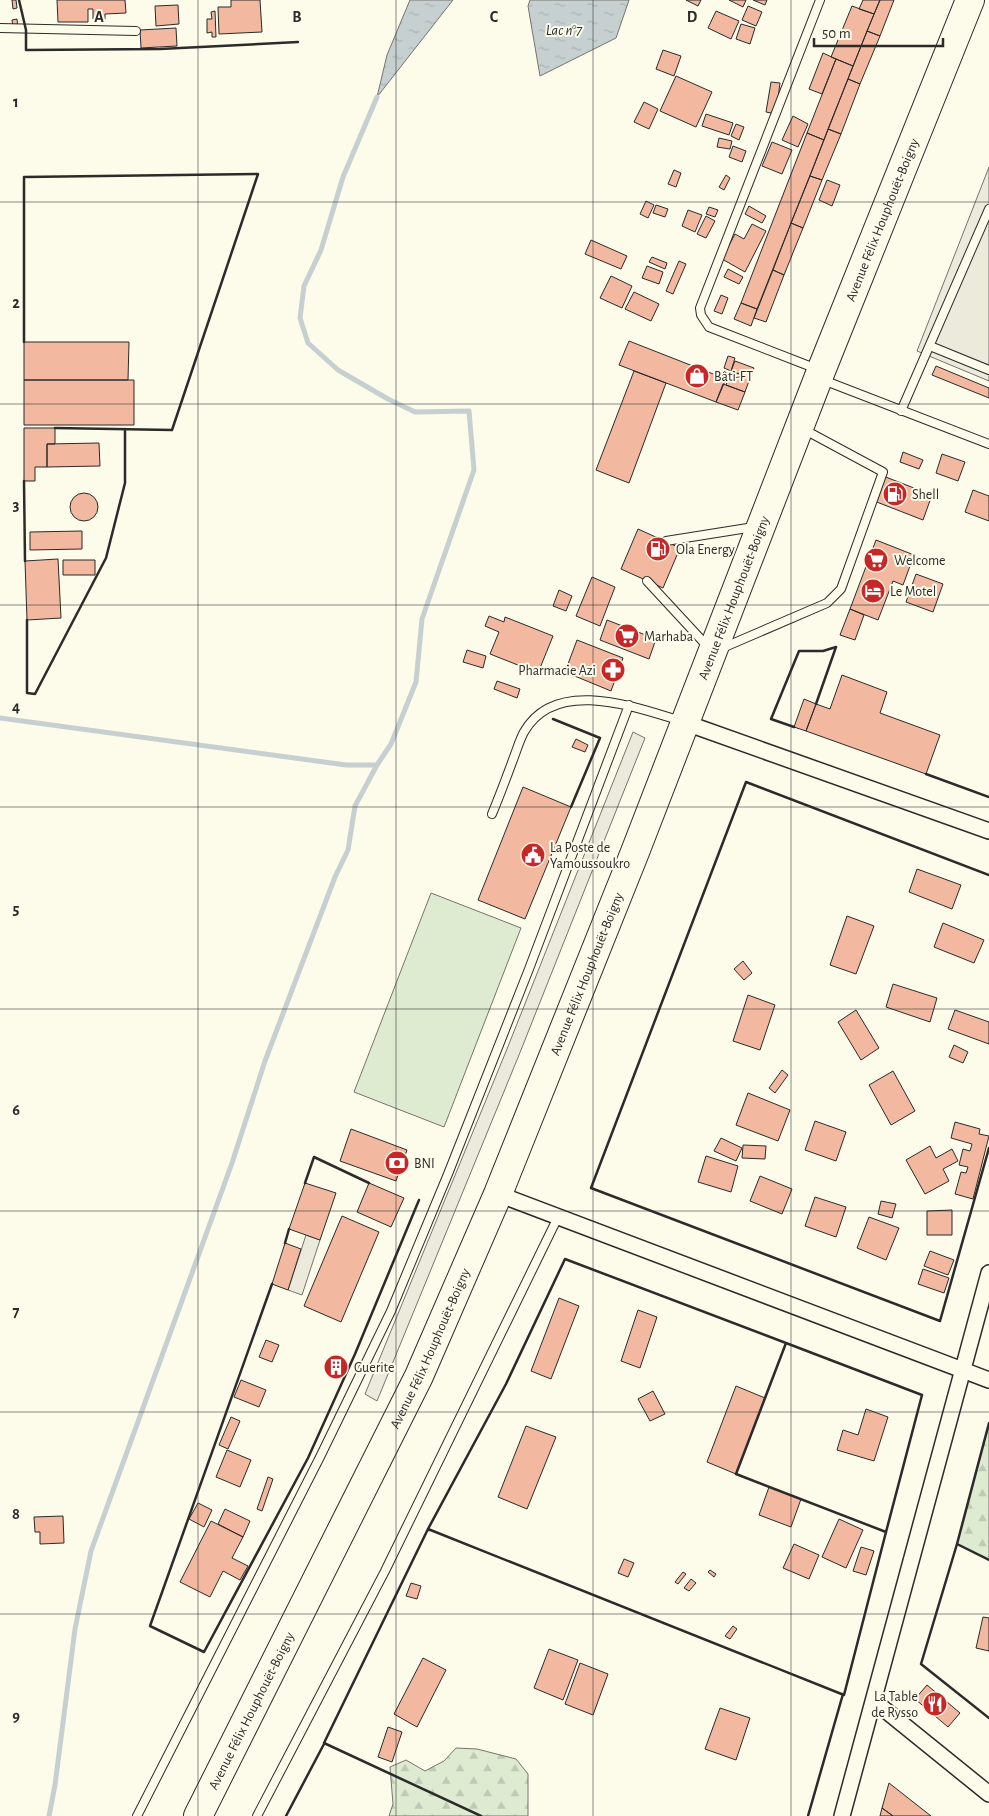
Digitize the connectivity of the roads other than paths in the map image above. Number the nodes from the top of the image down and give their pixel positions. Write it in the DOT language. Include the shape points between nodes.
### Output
graph roads {
  1 [pos="820,0"];
  2 [pos="970,0"];
  3 [pos="0,28"];
  4 [pos="136,31"];
  5 [pos="989,208"];
  6 [pos="930,346"];
  7 [pos="989,370"];
  8 [pos="819,374"];
  9 [pos="901,411"];
  10 [pos="799,427"];
  11 [pos="989,444"];
  12 [pos="761,526"];
  13 [pos="666,541"];
  14 [pos="647,581"];
  15 [pos="712,652"];
  16 [pos="629,705"];
  17 [pos="686,723"];
  18 [pos="492,814"];
  19 [pos="989,831"];
  20 [pos="498,1194"];
  21 [pos="558,1217"];
  22 [pos="989,1273"];
  23 [pos="963,1370"];
  24 [pos="989,1380"];
  25 [pos="874,1701"];
  26 [pos="989,1794"];
  27 [pos="137,1816"];
  28 [pos="198,1816"];
  29 [pos="257,1816"];
  30 [pos="842,1816"];
  1 -- 8 [label="lane" via="700,308 709,327"];
  2 -- 8 [label="highway, Avenue Félix Houphouët-Boigny"];
  3 -- 4 [label="lane"];
  5 -- 6 [label="lane"];
  6 -- 7 [label="lane"];
  6 -- 9 [label="lane"];
  8 -- 9 [label="lane"];
  8 -- 10 [label="highway, Avenue Félix Houphouët-Boigny"];
  9 -- 11 [label="lane"];
  10 -- 12 [label="highway, Avenue Félix Houphouët-Boigny"];
  10 -- 15 [label="lane" via="883,472 841,589 827,603"];
  12 -- 13 [label="lane"];
  12 -- 15 [label="highway, Avenue Félix Houphouët-Boigny"];
  14 -- 15 [label="lane"];
  15 -- 17 [label="highway, Avenue Félix Houphouët-Boigny"];
  16 -- 17 [label="lane"];
  16 -- 18 [label="lane" via="576,699 554,704 538,713 524,732"];
  16 -- 27 [label="lane" via="529,969 391,1311"];
  17 -- 19 [label="street"];
  17 -- 20 [label="highway, Avenue Félix Houphouët-Boigny"];
  20 -- 21 [label="street"];
  20 -- 28 [label="highway, Avenue Félix Houphouët-Boigny" via="419,1376"];
  21 -- 23 [label="street"];
  21 -- 29 [label="lane" via="385,1571"];
  22 -- 23 [label="street"];
  23 -- 24 [label="street"];
  23 -- 25 [label="street"];
  25 -- 26 [label="street"];
  25 -- 30 [label="street"];
}
